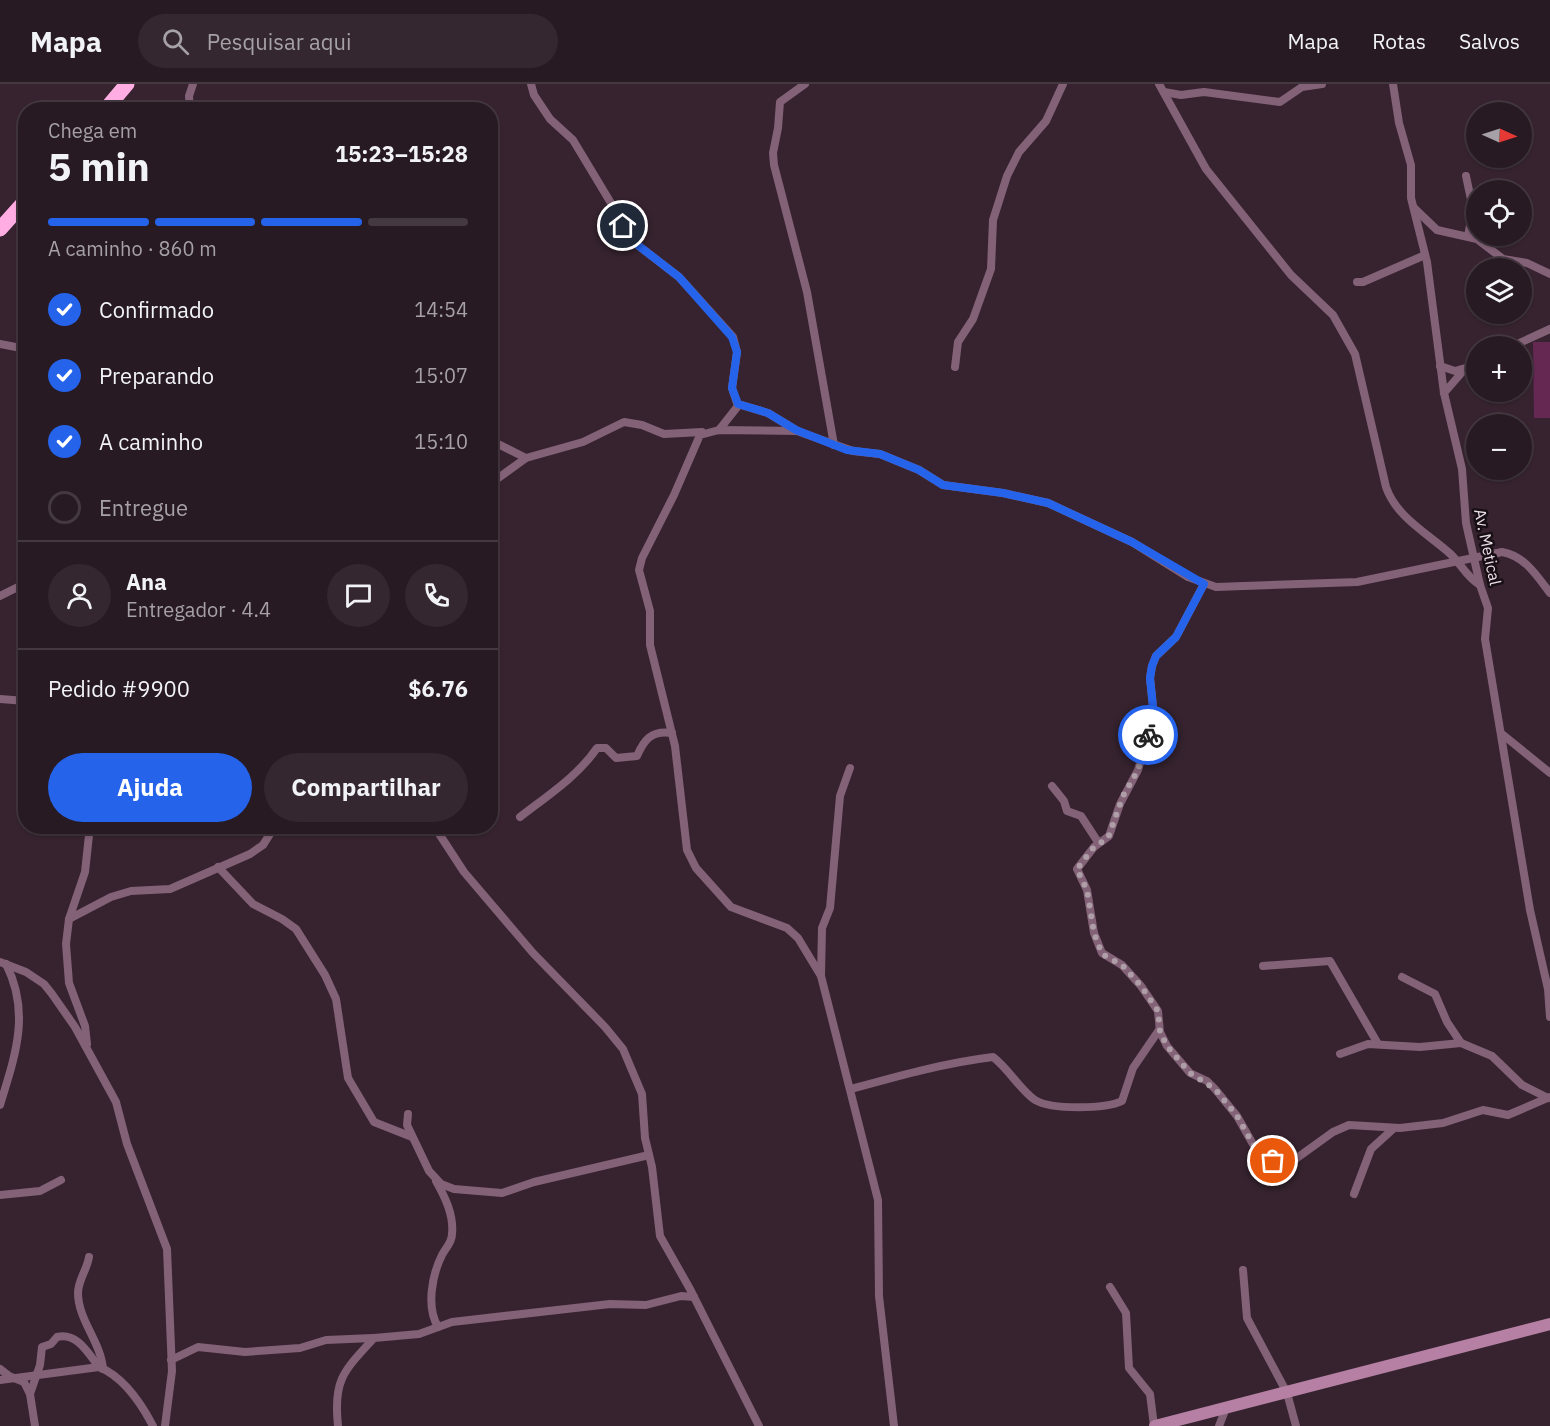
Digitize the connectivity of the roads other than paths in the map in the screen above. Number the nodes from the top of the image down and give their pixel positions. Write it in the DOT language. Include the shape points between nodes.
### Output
graph roads {
  1 [pos="127,84"];
  2 [pos="193,84"];
  3 [pos="531,84"];
  4 [pos="805,84"];
  5 [pos="1063,84"];
  6 [pos="1322,84"];
  7 [pos="1393,84"];
  8 [pos="1161,88"];
  9 [pos="112,102"];
  10 [pos="191,102"];
  11 [pos="1467,176"];
  12 [pos="1468,180"];
  13 [pos="1414,208"];
  14 [pos="18,209"];
  15 [pos="0,229"];
  16 [pos="1434,230"];
  17 [pos="1418,231"];
  18 [pos="1466,236"];
  19 [pos="1421,241"];
  20 [pos="1486,246"];
  21 [pos="1425,255"];
  22 [pos="1550,274"];
  23 [pos="1358,282"];
  24 [pos="1550,329"];
  25 [pos="1532,337"];
  26 [pos="0,344"];
  27 [pos="18,347"];
  28 [pos="1440,366"];
  29 [pos="955,367"];
  30 [pos="1464,370"];
  31 [pos="1444,393"];
  32 [pos="738,404"];
  33 [pos="719,430"];
  34 [pos="796,430"];
  35 [pos="702,432"];
  36 [pos="498,444"];
  37 [pos="834,444"];
  38 [pos="526,458"];
  39 [pos="498,478"];
  40 [pos="1473,556"];
  41 [pos="1455,561"];
  42 [pos="1204,584"];
  43 [pos="1480,585"];
  44 [pos="18,587"];
  45 [pos="1550,593"];
  46 [pos="0,596"];
  47 [pos="0,699"];
  48 [pos="18,700"];
  49 [pos="672,733"];
  50 [pos="1502,734"];
  51 [pos="850,768"];
  52 [pos="1550,773"];
  53 [pos="1052,786"];
  54 [pos="520,817"];
  55 [pos="89,834"];
  56 [pos="269,834"];
  57 [pos="439,834"];
  58 [pos="1098,842"];
  59 [pos="218,867"];
  60 [pos="69,919"];
  61 [pos="3,963"];
  62 [pos="1263,966"];
  63 [pos="821,976"];
  64 [pos="1402,977"];
  65 [pos="1550,1017"];
  66 [pos="1159,1030"];
  67 [pos="1461,1043"];
  68 [pos="1378,1044"];
  69 [pos="86,1046"];
  70 [pos="1340,1054"];
  71 [pos="851,1089"];
  72 [pos="1549,1098"];
  73 [pos="0,1105"];
  74 [pos="408,1114"];
  75 [pos="1393,1129"];
  76 [pos="412,1137"];
  77 [pos="649,1155"];
  78 [pos="435,1178"];
  79 [pos="61,1180"];
  80 [pos="1354,1194"];
  81 [pos="0,1195"];
  82 [pos="89,1257"];
  83 [pos="1244,1270"];
  84 [pos="1110,1287"];
  85 [pos="694,1297"];
  86 [pos="1550,1324"];
  87 [pos="438,1327"];
  88 [pos="373,1338"];
  89 [pos="171,1360"];
  90 [pos="101,1368"];
  91 [pos="0,1369"];
  92 [pos="37,1375"];
  93 [pos="15,1378"];
  94 [pos="0,1380"];
  95 [pos="1287,1392"];
  96 [pos="30,1394"];
  97 [pos="1226,1408"];
  98 [pos="35,1426"];
  99 [pos="153,1426"];
  100 [pos="165,1426"];
  101 [pos="338,1426"];
  102 [pos="759,1426"];
  103 [pos="894,1426"];
  104 [pos="1154,1426"];
  105 [pos="1219,1426"];
  106 [pos="1296,1426"];
  1 -- 9 [label="highway"];
  2 -- 10 [label="street"];
  3 -- 32 [label="street" via="550,119 573,140 635,243 679,277 732,337 737,352 732,388"];
  4 -- 37 [label="street" via="780,102 773,159 807,292"];
  5 -- 29 [label="street" via="1046,121 1019,153 1006,176 993,220 991,269 973,319 958,342"];
  6 -- 8 [label="street" via="1302,87 1280,102 1204,92 1181,95"];
  7 -- 13 [label="street, Av. Metical" via="1399,123 1411,161"];
  8 -- 41 [label="street" via="1206,169 1291,275 1333,315 1358,358 1389,496 1411,522"];
  11 -- 12 [label="street"];
  13 -- 16 [label="street"];
  13 -- 17 [label="street, Av. Metical"];
  14 -- 15 [label="highway"];
  16 -- 17 [label="street"];
  16 -- 18 [label="street"];
  16 -- 19 [label="street"];
  17 -- 19 [label="street, Av. Metical"];
  19 -- 21 [label="street, Av. Metical"];
  20 -- 22 [label="street" via="1503,260 1527,263"];
  21 -- 23 [label="street"];
  21 -- 28 [label="street, Av. Metical"];
  24 -- 25 [label="street"];
  26 -- 27 [label="street"];
  28 -- 30 [label="street" via="1444,370"];
  28 -- 31 [label="street, Av. Metical"];
  30 -- 31 [label="street"];
  31 -- 40 [label="street, Av. Metical" via="1462,469 1464,512"];
  32 -- 33 [label="street"];
  32 -- 34 [label="street" via="768,413"];
  33 -- 34 [label="street"];
  33 -- 35 [label="street"];
  34 -- 37 [label="street"];
  35 -- 38 [label="street" via="664,434 624,422 583,442"];
  35 -- 49 [label="street" via="639,570 650,611 650,645"];
  36 -- 38 [label="street"];
  37 -- 42 [label="street" via="854,452 880,454 943,485 1048,503 1132,542"];
  38 -- 39 [label="street"];
  40 -- 41 [label="street"];
  40 -- 43 [label="street, Av. Metical"];
  40 -- 45 [label="street" via="1502,552 1516,556"];
  41 -- 42 [label="street" via="1333,585"];
  41 -- 43 [label="street"];
  42 -- 58 [label="street" via="1176,637 1156,656 1150,678 1152,718 1138,770 1123,796 1108,838"];
  43 -- 50 [label="street, Av. Metical" via="1488,608 1485,639"];
  44 -- 46 [label="street"];
  47 -- 48 [label="street"];
  49 -- 54 [label="street" via="658,733 648,739 639,747 637,756 616,758 606,748 597,748 567,780"];
  49 -- 63 [label="street" via="692,863 731,907 793,933"];
  50 -- 52 [label="street"];
  50 -- 65 [label="street, Av. Metical"];
  51 -- 63 [label="street" via="840,796 830,908 822,928"];
  53 -- 58 [label="street" via="1067,811 1081,816"];
  55 -- 60 [label="street" via="85,872"];
  56 -- 59 [label="street" via="256,851"];
  57 -- 77 [label="street" via="464,872 533,954 623,1049 642,1094"];
  58 -- 66 [label="street" via="1077,871 1089,896 1098,948 1122,965 1141,986 1158,1011"];
  59 -- 60 [label="street" via="170,889 131,891 111,897"];
  59 -- 76 [label="street" via="253,904 296,929 338,1004 348,1078 374,1122"];
  60 -- 69 [label="street" via="69,983 85,1026"];
  61 -- 69 [label="street" via="44,984"];
  61 -- 73 [label="street" via="19,1002 14,1064"];
  62 -- 68 [label="street" via="1330,961"];
  63 -- 71 [label="street"];
  64 -- 67 [label="street" via="1435,994"];
  66 -- 71 [label="street" via="1133,1068 1122,1101 1108,1106 1067,1107 1036,1101 993,1057 933,1066"];
  66 -- 75 [label="street" via="1184,1067 1215,1089 1254,1146 1273,1161 1290,1163 1349,1125"];
  67 -- 68 [label="street" via="1420,1047"];
  67 -- 72 [label="street" via="1492,1056 1522,1085"];
  68 -- 70 [label="street"];
  69 -- 89 [label="street" via="116,1101 127,1144 165,1243"];
  71 -- 103 [label="street" via="879,1208 879,1296"];
  72 -- 75 [label="street" via="1508,1115 1483,1110 1443,1123"];
  74 -- 76 [label="street"];
  75 -- 80 [label="street" via="1371,1149"];
  76 -- 78 [label="street"];
  77 -- 78 [label="street" via="502,1193 454,1189"];
  77 -- 85 [label="street" via="658,1232"];
  78 -- 87 [label="street" via="449,1209 452,1229 433,1283 432,1311"];
  79 -- 81 [label="street" via="40,1191"];
  82 -- 90 [label="street" via="78,1289 79,1301 100,1351"];
  83 -- 95 [label="street" via="1247,1318"];
  84 -- 104 [label="street" via="1126,1312 1129,1368 1150,1394"];
  85 -- 87 [label="street" via="681,1296 646,1305 609,1304 452,1322"];
  85 -- 102 [label="street"];
  86 -- 95 [label="street"];
  87 -- 88 [label="street" via="419,1334"];
  88 -- 89 [label="street" via="326,1340 300,1348 245,1352 198,1347"];
  88 -- 101 [label="street" via="340,1378"];
  89 -- 100 [label="street"];
  90 -- 92 [label="street"];
  90 -- 92 [label="street" via="77,1340 63,1335 42,1347"];
  90 -- 99 [label="street" via="123,1382"];
  91 -- 93 [label="street"];
  92 -- 93 [label="street"];
  92 -- 96 [label="street"];
  93 -- 94 [label="street"];
  93 -- 96 [label="street" via="24,1382"];
  95 -- 97 [label="street"];
  95 -- 106 [label="street"];
  96 -- 98 [label="street"];
  97 -- 104 [label="street"];
  97 -- 105 [label="street"];
}
